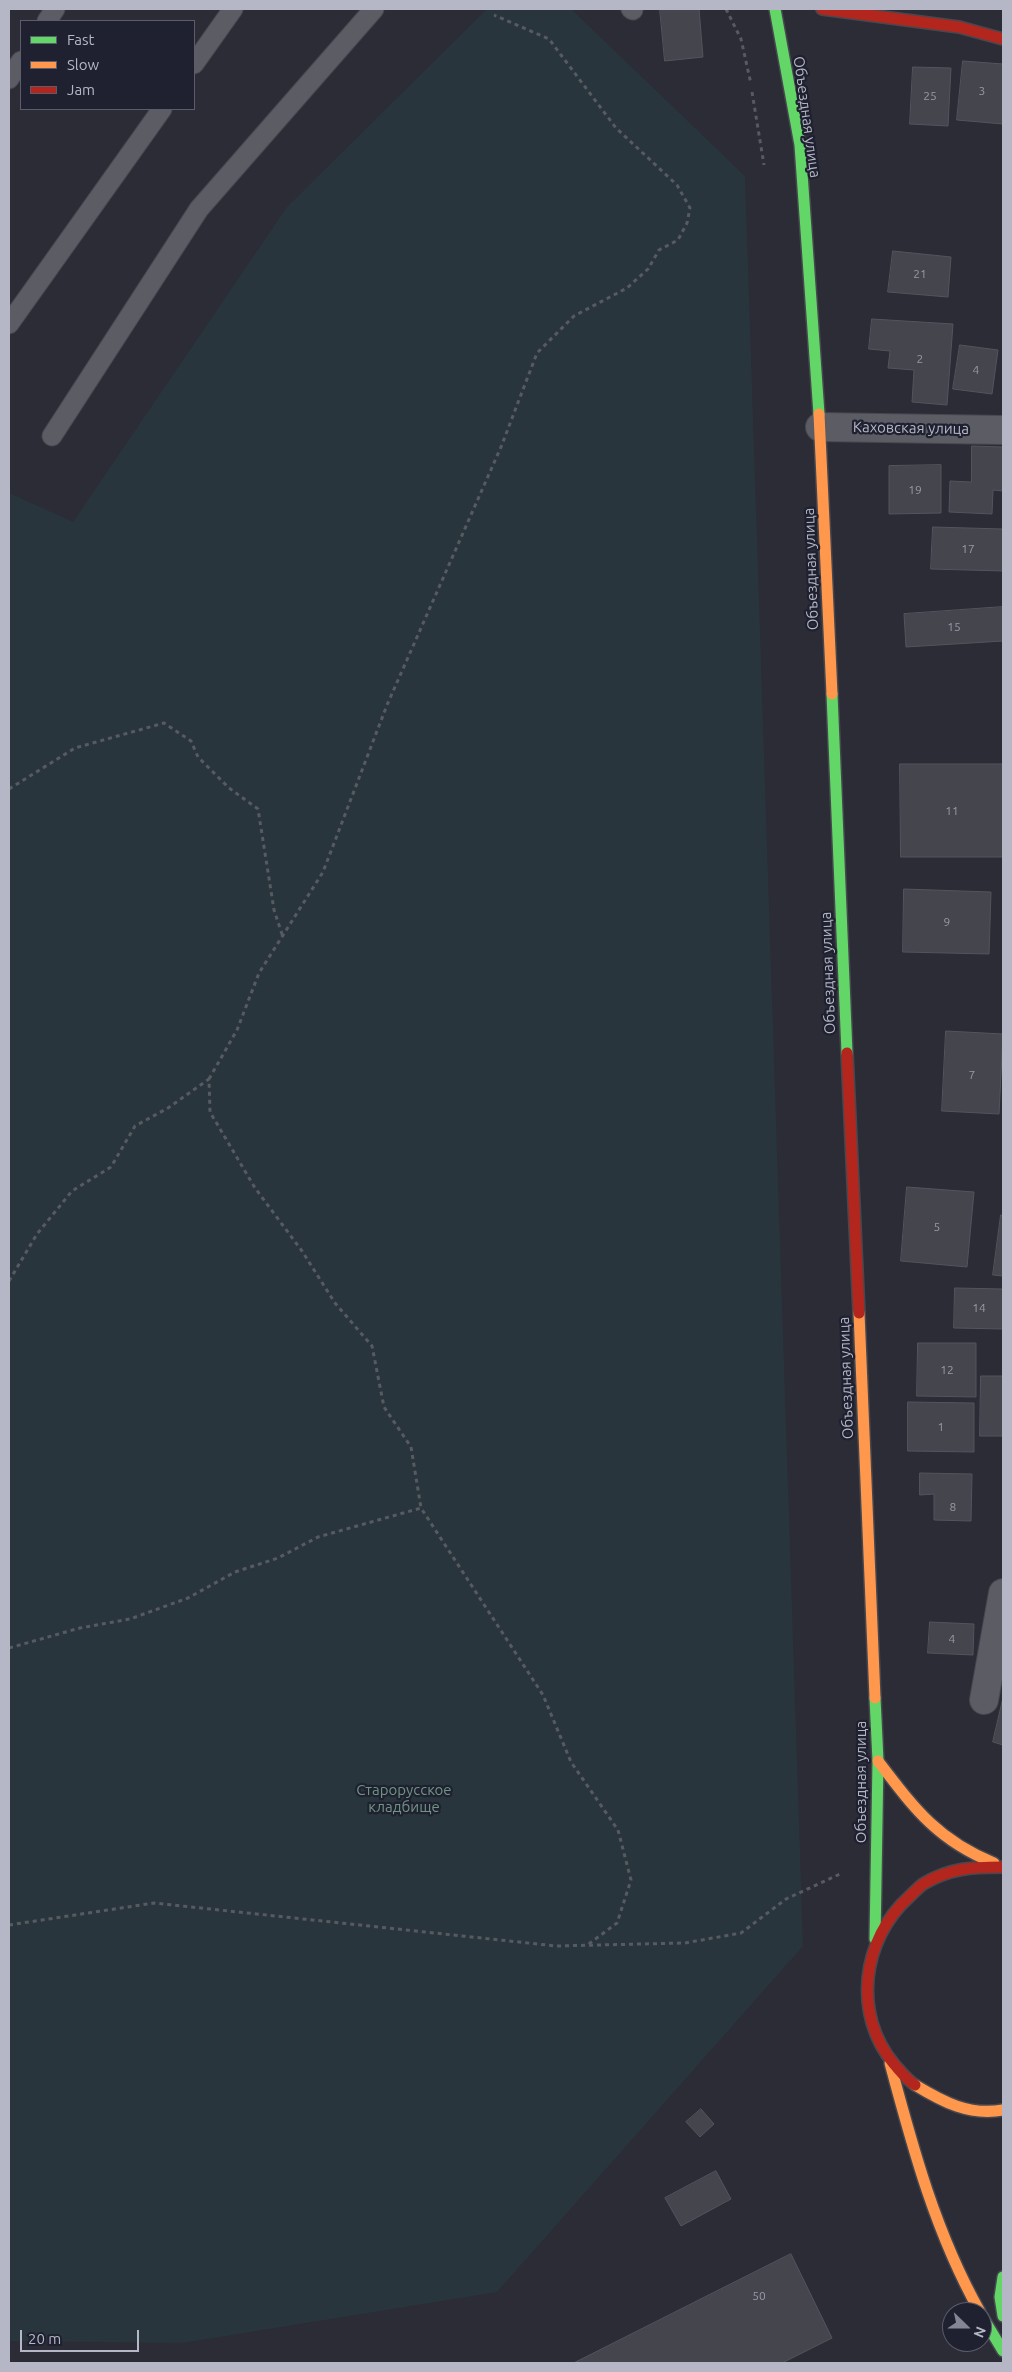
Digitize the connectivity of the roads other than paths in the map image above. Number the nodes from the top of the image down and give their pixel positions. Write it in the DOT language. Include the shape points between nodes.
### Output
graph roads {
  1 [pos="55,9"];
  2 [pos="233,9"];
  3 [pos="374,9"];
  4 [pos="774,9"];
  5 [pos="822,9"];
  6 [pos="48,20"];
  7 [pos="1003,39"];
  8 [pos="20,62"];
  9 [pos="195,63"];
  10 [pos="9,80"];
  11 [pos="161,110"];
  12 [pos="9,324"];
  13 [pos="820,427"];
  14 [pos="1003,430"];
  15 [pos="52,436"];
  16 [pos="1003,1594"];
  17 [pos="984,1700"];
  18 [pos="878,1761"];
  19 [pos="1003,1867"];
  20 [pos="875,1939"];
  21 [pos="888,2057"];
  22 [pos="1003,2110"];
  23 [pos="1003,2276"];
  24 [pos="974,2302"];
  25 [pos="1003,2316"];
  26 [pos="992,2333"];
  27 [pos="1003,2351"];
  1 -- 6 [label="lane"];
  2 -- 9 [label="lane"];
  3 -- 15 [label="lane" via="199,208"];
  4 -- 13 [label="main road, Объездная улица" via="800,145"];
  5 -- 7 [label="main road" via="959,27"];
  8 -- 10 [label="lane"];
  11 -- 12 [label="lane"];
  13 -- 14 [label="street, Каховская улица"];
  13 -- 18 [label="main road, Объездная улица"];
  16 -- 17 [label="street"];
  18 -- 19 [label="main road" via="942,1837 971,1855"];
  18 -- 20 [label="main road, Объездная улица"];
  19 -- 20 [label="main road" via="962,1868 932,1880 909,1894"];
  20 -- 21 [label="main road" via="866,1980 867,2011 874,2033"];
  21 -- 22 [label="main road" via="906,2080 932,2097 964,2110"];
  21 -- 24 [label="main road" via="934,2213 959,2278"];
  23 -- 25 [label="main road" via="1000,2297"];
  26 -- 27 [label="main road"];
}
